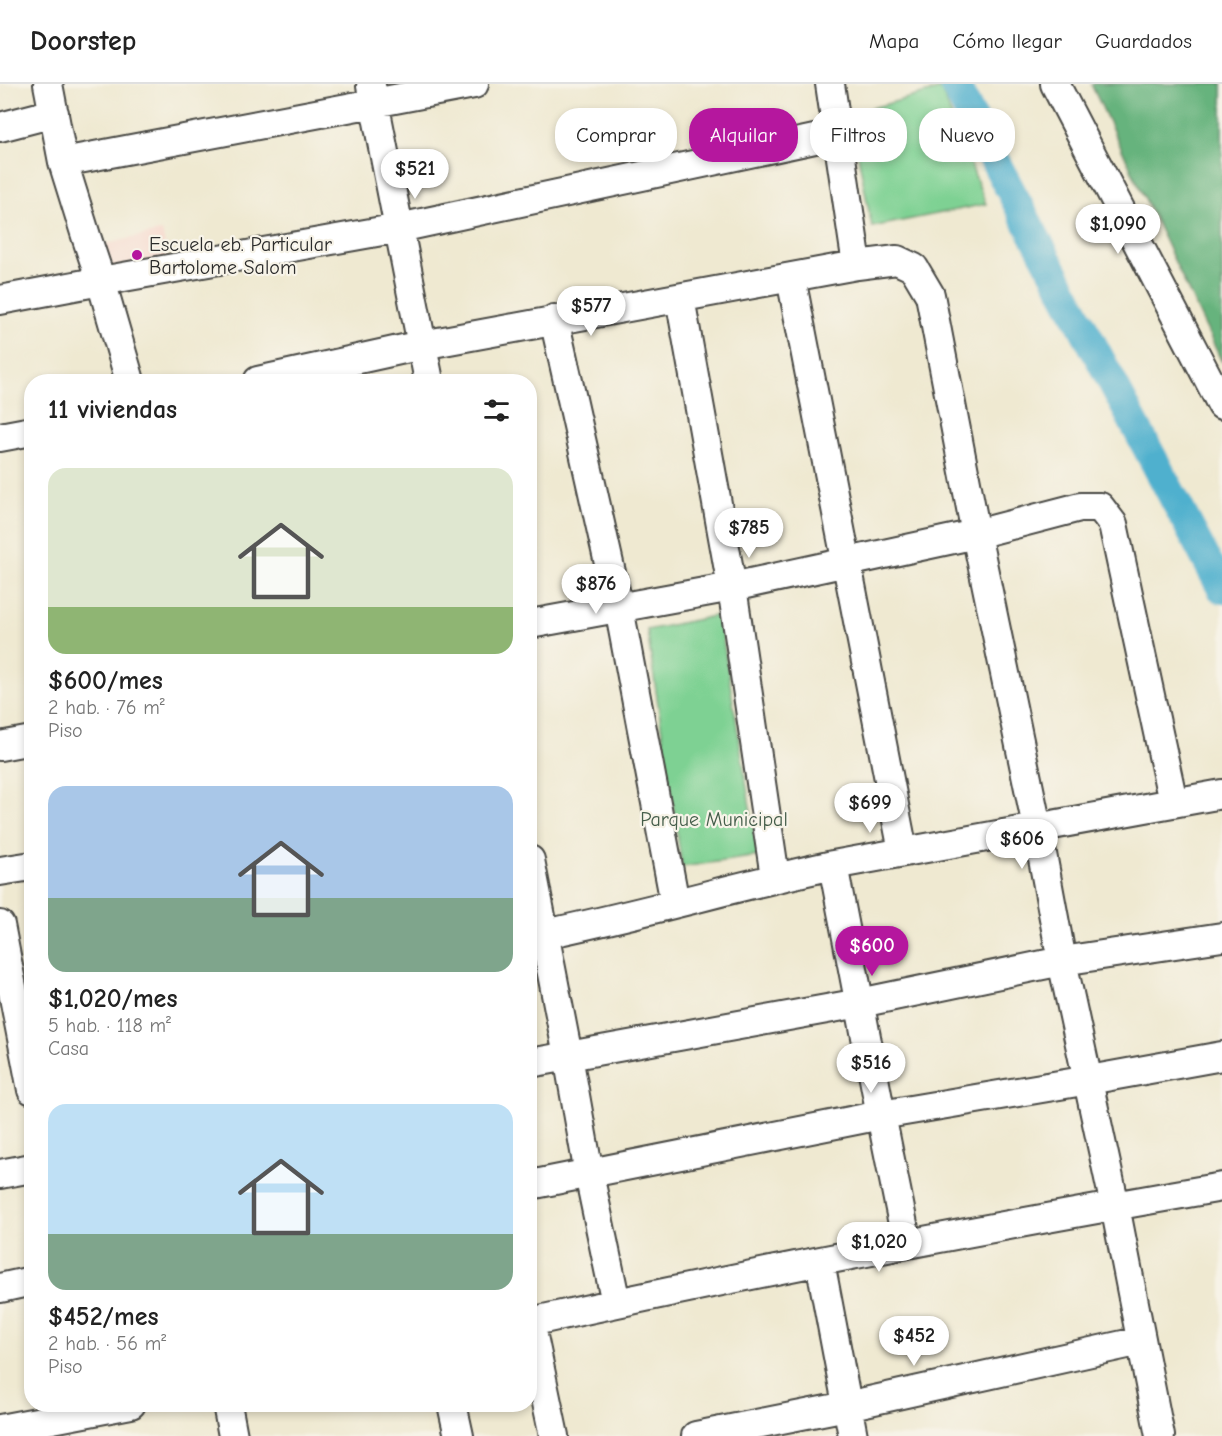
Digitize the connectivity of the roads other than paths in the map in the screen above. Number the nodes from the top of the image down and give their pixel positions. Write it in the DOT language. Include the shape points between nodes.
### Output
graph roads {
  1 [pos="48,84"];
  2 [pos="474,84"];
  3 [pos="830,84"];
  4 [pos="1055,84"];
  5 [pos="372,94"];
  6 [pos="834,108"];
  7 [pos="54,113"];
  8 [pos="0,127"];
  9 [pos="810,140"];
  10 [pos="63,162"];
  11 [pos="842,162"];
  12 [pos="399,228"];
  13 [pos="857,265"];
  14 [pos="791,278"];
  15 [pos="101,281"];
  16 [pos="680,298"];
  17 [pos="0,300"];
  18 [pos="554,319"];
  19 [pos="422,345"];
  20 [pos="128,374"];
  21 [pos="290,374"];
  22 [pos="428,374"];
  23 [pos="1222,405"];
  24 [pos="24,432"];
  25 [pos="0,437"];
  26 [pos="976,534"];
  27 [pos="846,562"];
  28 [pos="732,587"];
  29 [pos="619,608"];
  30 [pos="537,623"];
  31 [pos="24,742"];
  32 [pos="0,746"];
  33 [pos="1222,794"];
  34 [pos="1173,802"];
  35 [pos="1037,827"];
  36 [pos="903,851"];
  37 [pos="833,865"];
  38 [pos="24,867"];
  39 [pos="0,871"];
  40 [pos="775,877"];
  41 [pos="675,903"];
  42 [pos="0,925"];
  43 [pos="537,936"];
  44 [pos="1222,937"];
  45 [pos="1062,961"];
  46 [pos="860,1003"];
  47 [pos="24,1049"];
  48 [pos="568,1056"];
  49 [pos="1222,1056"];
  50 [pos="537,1062"];
  51 [pos="1089,1080"];
  52 [pos="881,1115"];
  53 [pos="24,1170"];
  54 [pos="0,1174"];
  55 [pos="589,1174"];
  56 [pos="537,1184"];
  57 [pos="1222,1187"];
  58 [pos="1115,1206"];
  59 [pos="907,1244"];
  60 [pos="819,1262"];
  61 [pos="24,1283"];
  62 [pos="0,1288"];
  63 [pos="616,1303"];
  64 [pos="537,1320"];
  65 [pos="1141,1341"];
  66 [pos="537,1355"];
  67 [pos="847,1406"];
  68 [pos="110,1412"];
  69 [pos="228,1412"];
  70 [pos="454,1412"];
  71 [pos="77,1425"];
  72 [pos="0,1429"];
  73 [pos="233,1436"];
  74 [pos="459,1436"];
  75 [pos="554,1436"];
  76 [pos="696,1436"];
  77 [pos="853,1436"];
  78 [pos="1160,1436"];
  1 -- 7 [label="street"];
  2 -- 5 [label="street"];
  3 -- 6 [label="street"];
  4 -- 23 [label="street"];
  5 -- 10 [label="street"];
  5 -- 12 [label="street"];
  7 -- 8 [label="street"];
  7 -- 10 [label="street"];
  9 -- 12 [label="street"];
  10 -- 15 [label="street"];
  11 -- 13 [label="street"];
  12 -- 15 [label="street"];
  12 -- 19 [label="street"];
  13 -- 14 [label="street"];
  13 -- 26 [label="street" via="897,260 914,268 930,295"];
  14 -- 16 [label="street"];
  14 -- 27 [label="street"];
  15 -- 17 [label="street"];
  15 -- 20 [label="street"];
  16 -- 18 [label="street"];
  16 -- 28 [label="street"];
  18 -- 19 [label="street"];
  18 -- 29 [label="street"];
  19 -- 21 [label="street"];
  19 -- 22 [label="street"];
  24 -- 25 [label="street"];
  26 -- 27 [label="street"];
  26 -- 34 [label="street" via="1080,507 1100,507 1113,524"];
  26 -- 35 [label="street"];
  27 -- 28 [label="street"];
  27 -- 36 [label="street"];
  28 -- 29 [label="street"];
  28 -- 40 [label="street"];
  29 -- 30 [label="street"];
  29 -- 41 [label="street"];
  31 -- 32 [label="street"];
  33 -- 34 [label="street"];
  34 -- 35 [label="street"];
  35 -- 36 [label="street"];
  35 -- 45 [label="street"];
  36 -- 37 [label="street"];
  37 -- 40 [label="street"];
  37 -- 46 [label="street"];
  38 -- 39 [label="street"];
  40 -- 41 [label="street"];
  41 -- 43 [label="street"];
  42 -- 47 [label="street"];
  43 -- 48 [label="street"];
  44 -- 45 [label="street"];
  45 -- 46 [label="street"];
  45 -- 51 [label="street"];
  46 -- 48 [label="street"];
  46 -- 52 [label="street"];
  48 -- 50 [label="street"];
  48 -- 55 [label="street"];
  49 -- 51 [label="street"];
  51 -- 52 [label="street"];
  51 -- 58 [label="street"];
  52 -- 55 [label="street"];
  52 -- 59 [label="street"];
  53 -- 54 [label="street"];
  55 -- 56 [label="street"];
  55 -- 63 [label="street"];
  57 -- 58 [label="street"];
  58 -- 59 [label="street"];
  58 -- 65 [label="street"];
  59 -- 60 [label="street"];
  60 -- 63 [label="street"];
  60 -- 67 [label="street"];
  61 -- 62 [label="street"];
  63 -- 64 [label="street"];
  65 -- 67 [label="street"];
  65 -- 78 [label="street"];
  66 -- 75 [label="street"];
  67 -- 76 [label="street"];
  67 -- 77 [label="street"];
  68 -- 71 [label="street"];
  69 -- 73 [label="street"];
  70 -- 74 [label="street"];
  71 -- 72 [label="street"];
}
